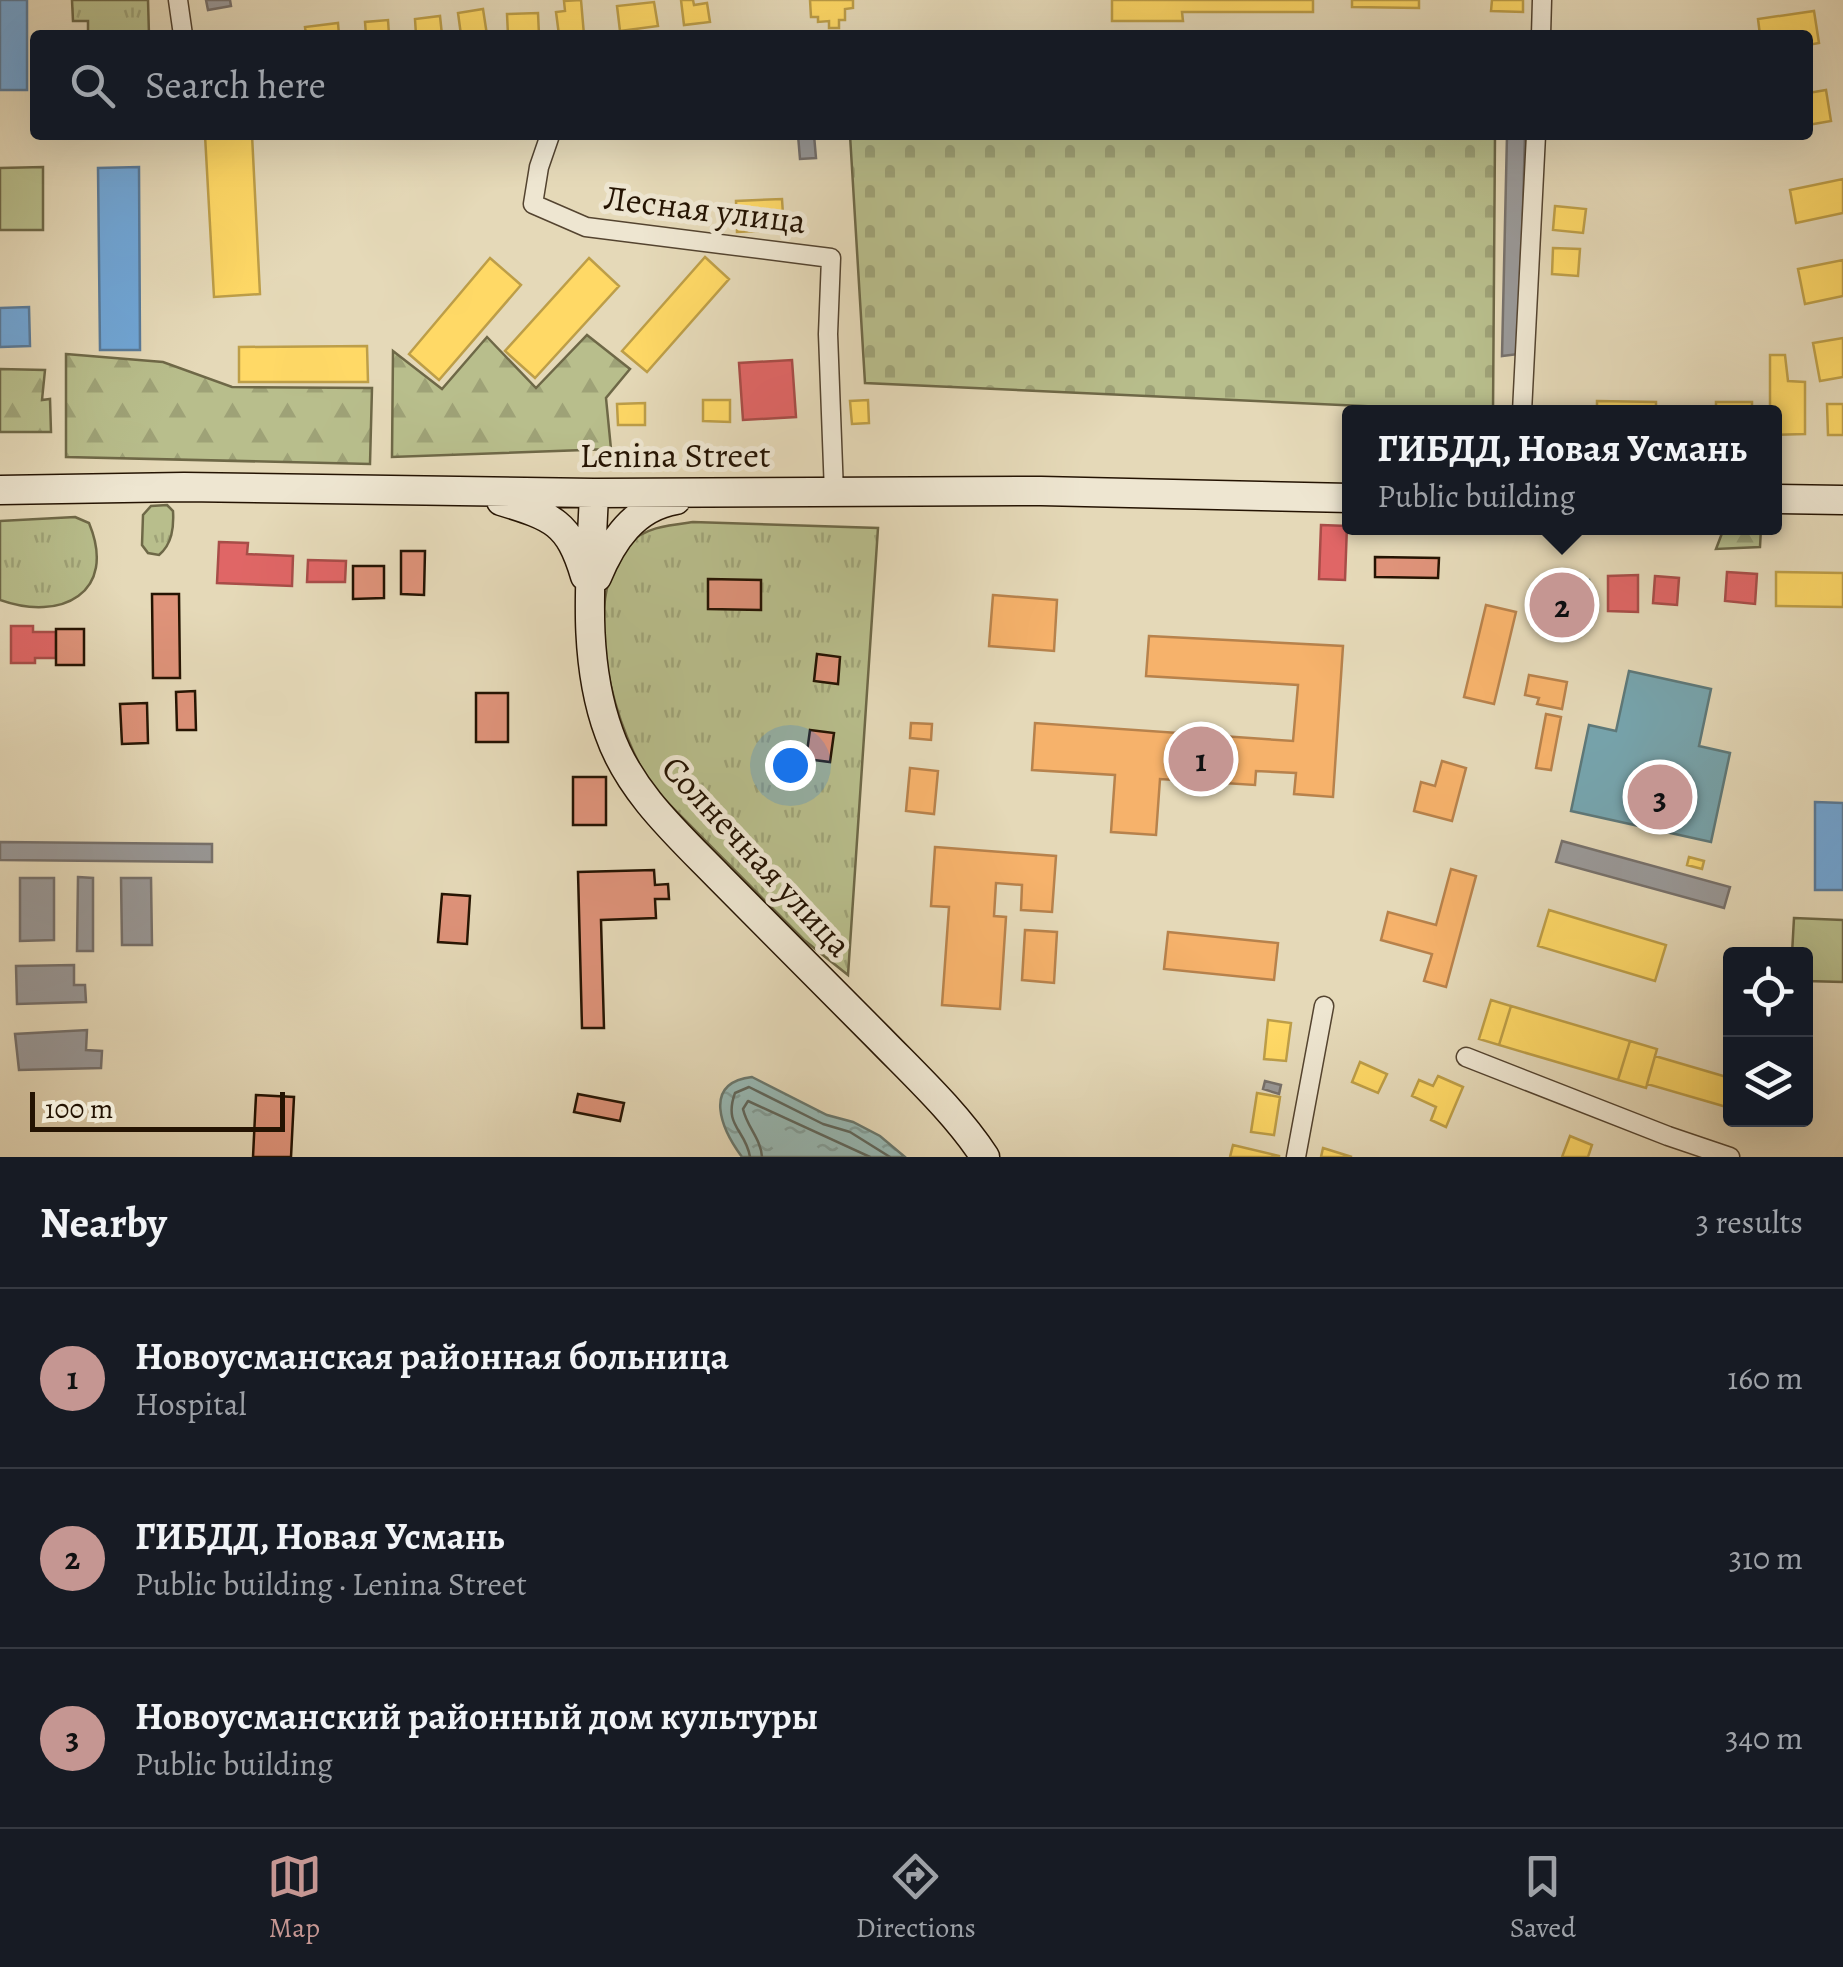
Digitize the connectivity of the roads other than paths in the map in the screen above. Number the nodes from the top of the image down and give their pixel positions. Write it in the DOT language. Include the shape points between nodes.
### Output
graph roads {
  1 [pos="178,0"];
  2 [pos="1542,0"];
  3 [pos="181,30"];
  4 [pos="1541,30"];
  5 [pos="548,140"];
  6 [pos="1536,140"];
  7 [pos="1522,405"];
  8 [pos="0,490"];
  9 [pos="471,492"];
  10 [pos="834,492"];
  11 [pos="594,493"];
  12 [pos="713,493"];
  13 [pos="1342,498"];
  14 [pos="1782,499"];
  15 [pos="1843,500"];
  16 [pos="590,592"];
  17 [pos="1324,1006"];
  18 [pos="1466,1057"];
  19 [pos="985,1157"];
  20 [pos="1296,1157"];
  21 [pos="1730,1157"];
  1 -- 3 [label="street"];
  2 -- 4 [label="street"];
  5 -- 10 [label="street, Лесная улица" via="533,204 586,227 831,258"];
  6 -- 7 [label="street"];
  8 -- 9 [label="main road, Lenina Street"];
  9 -- 11 [label="main road, Lenina Street"];
  9 -- 16 [label="main road" via="547,515 576,545"];
  10 -- 12 [label="main road, Lenina Street"];
  10 -- 13 [label="main road, Lenina Street"];
  11 -- 12 [label="main road, Lenina Street"];
  11 -- 16 [label="main road, Солнечная улица"];
  12 -- 16 [label="main road" via="656,503 626,526"];
  14 -- 15 [label="main road"];
  16 -- 19 [label="main road, Солнечная улица" via="600,698 632,781 916,1076"];
  17 -- 20 [label="street"];
  18 -- 21 [label="street"];
}
